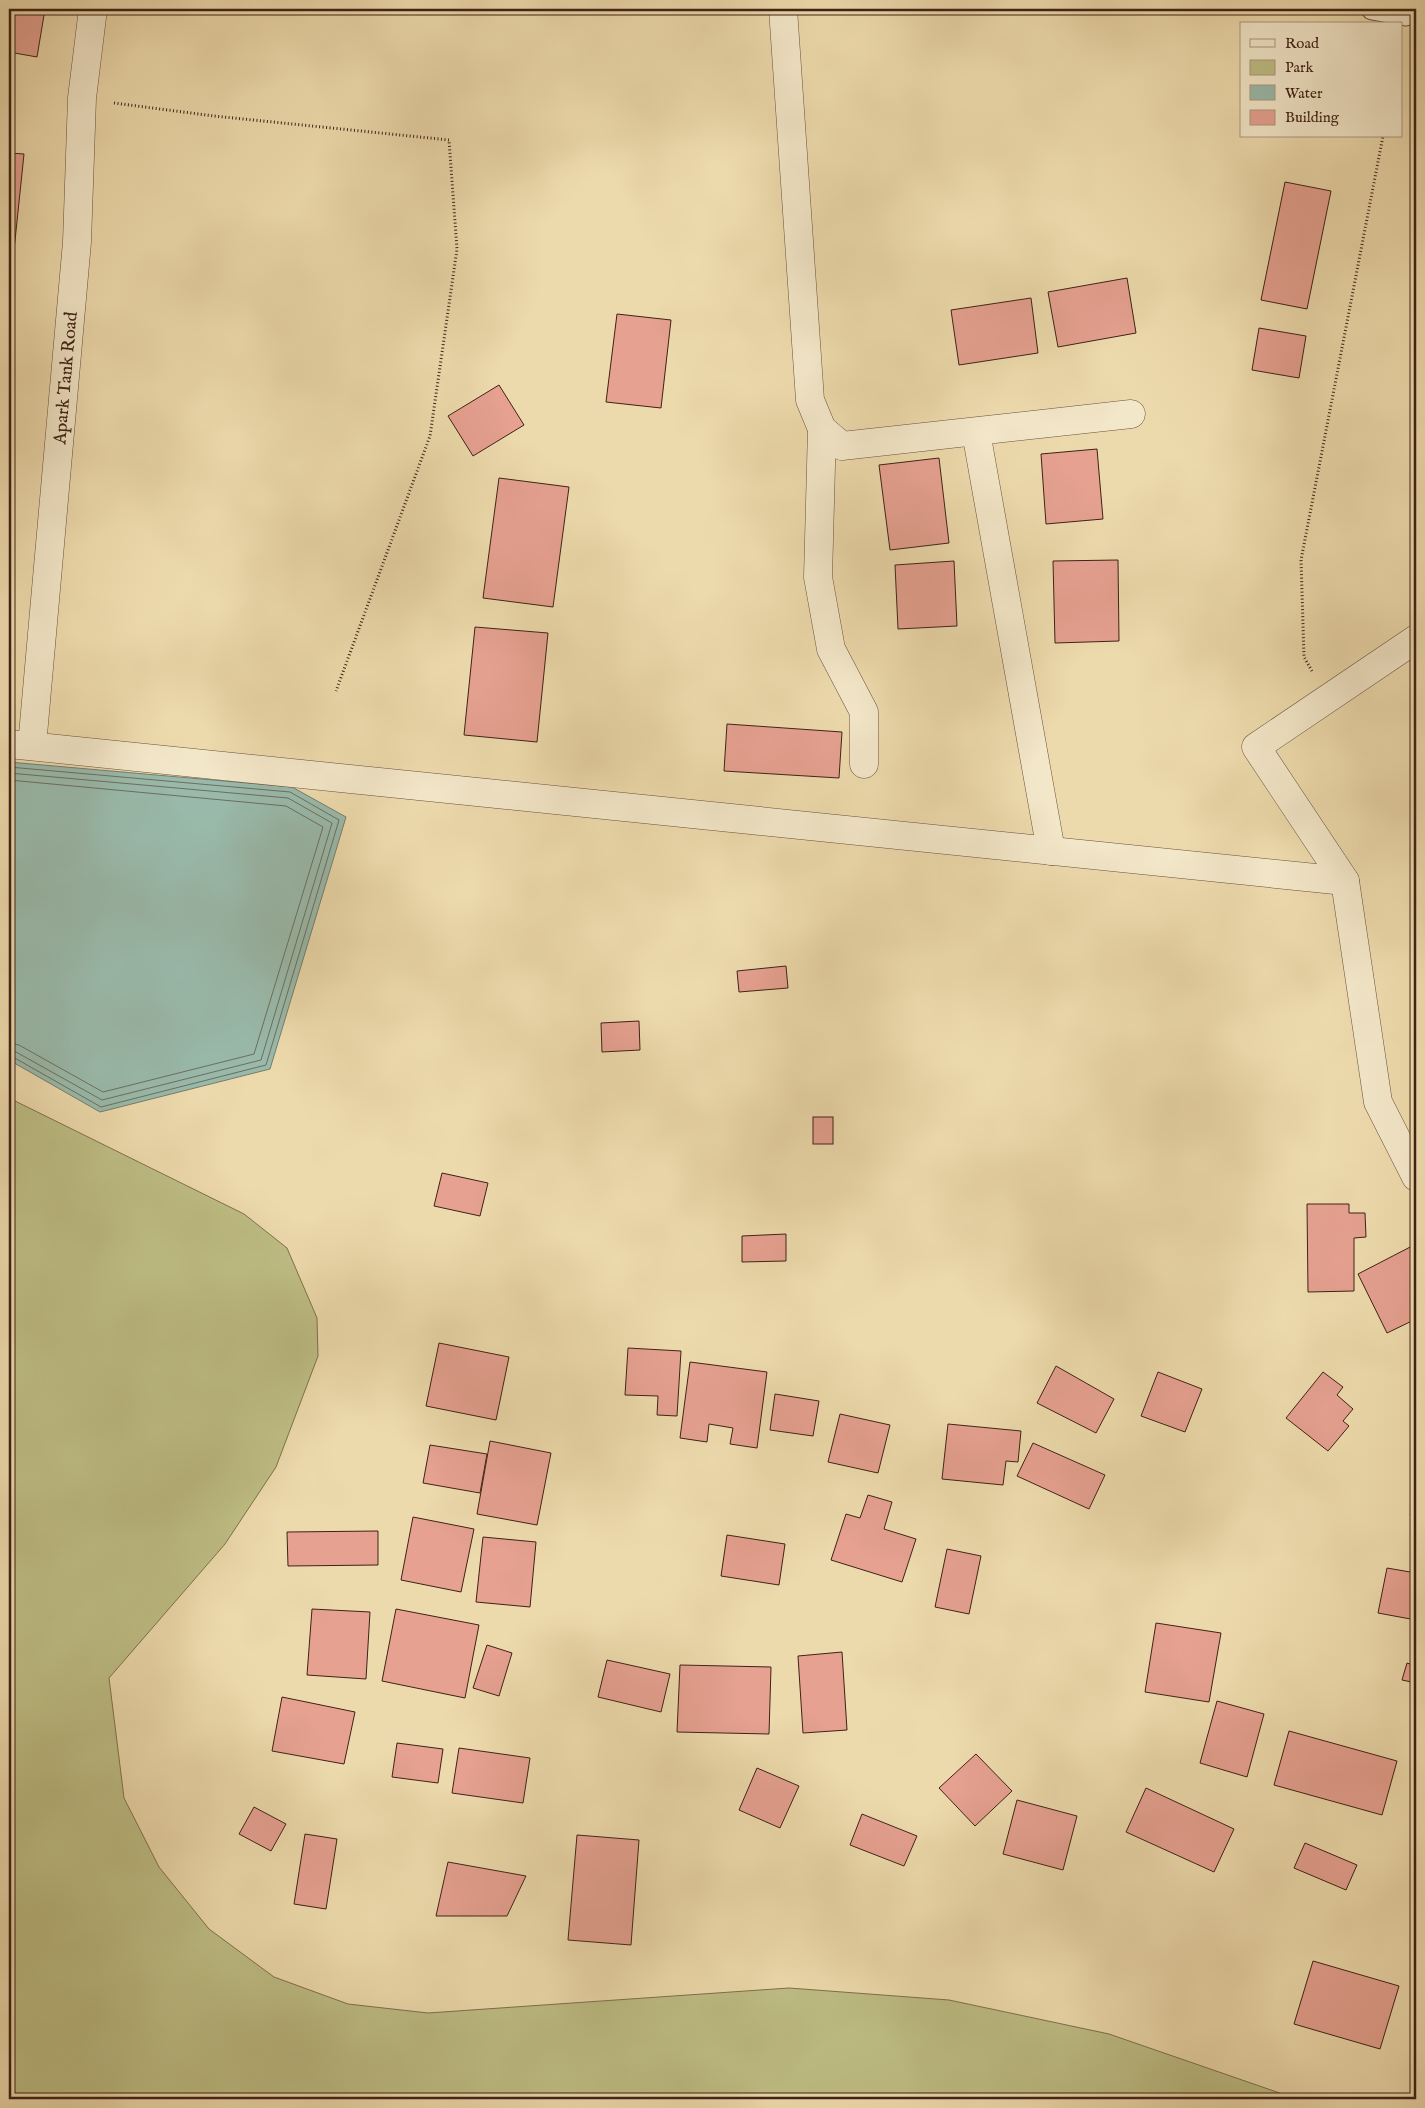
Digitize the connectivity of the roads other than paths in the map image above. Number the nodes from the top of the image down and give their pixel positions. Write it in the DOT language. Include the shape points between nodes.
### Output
graph roads {
  1 [pos="93,9"];
  2 [pos="783,9"];
  3 [pos="1372,9"];
  4 [pos="1406,15"];
  5 [pos="1131,414"];
  6 [pos="822,429"];
  7 [pos="976,432"];
  8 [pos="1416,639"];
  9 [pos="20,745"];
  10 [pos="864,764"];
  11 [pos="1051,851"];
  12 [pos="1344,881"];
  13 [pos="1416,1177"];
  1 -- 9 [label="street, Apark Tank Road" via="82,98 77,242"];
  2 -- 6 [label="street" via="810,400"];
  3 -- 4 [label="lane"];
  5 -- 7 [label="street"];
  6 -- 7 [label="street" via="842,446"];
  6 -- 10 [label="street" via="818,577 831,648 864,712"];
  7 -- 11 [label="street"];
  8 -- 12 [label="street" via="1256,746"];
  9 -- 11 [label="street"];
  11 -- 12 [label="street"];
  12 -- 13 [label="street" via="1378,1102"];
}
